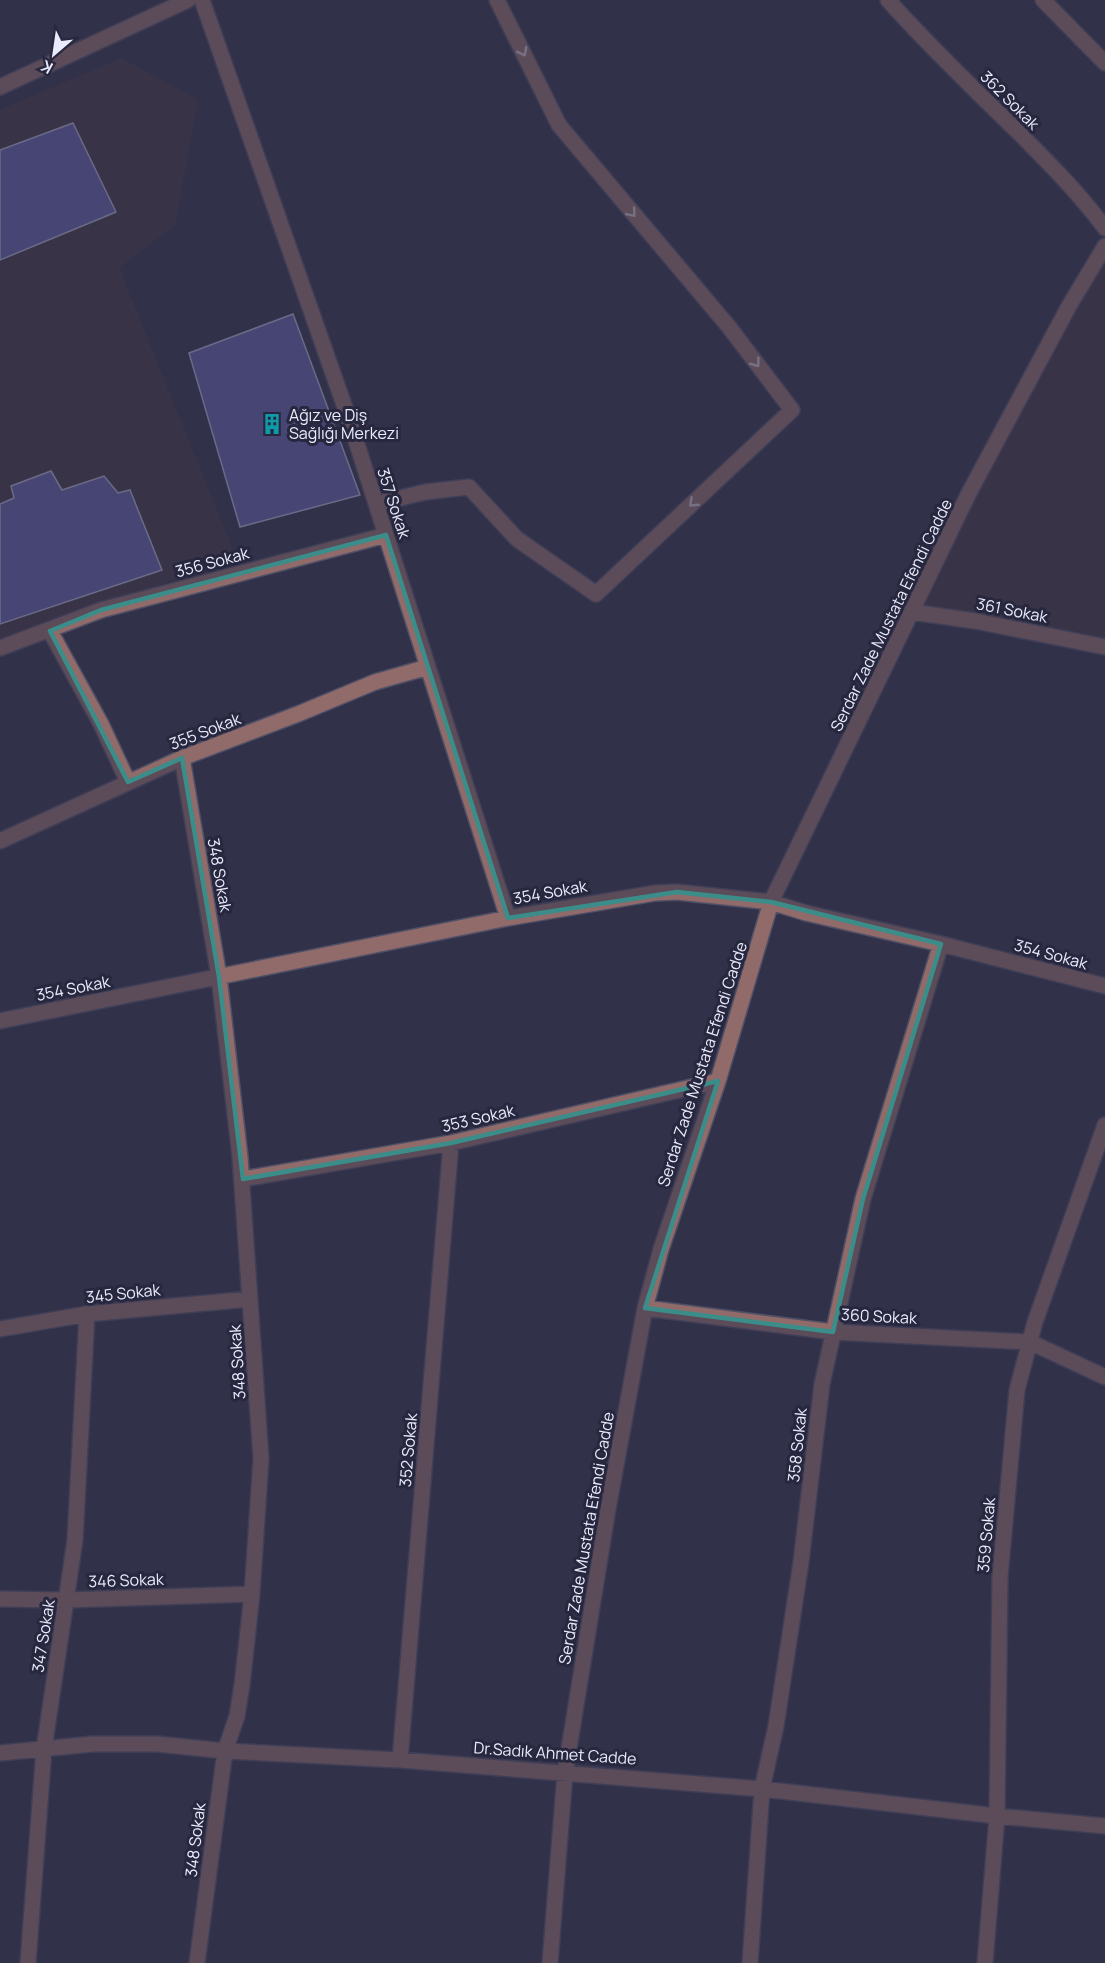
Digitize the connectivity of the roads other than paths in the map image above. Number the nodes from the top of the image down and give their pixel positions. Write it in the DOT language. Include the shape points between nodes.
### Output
graph roads {
  1 [pos="188,0"];
  2 [pos="202,0"];
  3 [pos="497,0"];
  4 [pos="888,0"];
  5 [pos="1042,0"];
  6 [pos="1105,63"];
  7 [pos="0,87"];
  8 [pos="1105,228"];
  9 [pos="1105,246"];
  10 [pos="376,504"];
  11 [pos="386,535"];
  12 [pos="912,612"];
  13 [pos="50,631"];
  14 [pos="1105,646"];
  15 [pos="0,648"];
  16 [pos="428,667"];
  17 [pos="182,758"];
  18 [pos="128,782"];
  19 [pos="0,841"];
  20 [pos="771,902"];
  21 [pos="508,918"];
  22 [pos="941,944"];
  23 [pos="219,977"];
  24 [pos="1105,986"];
  25 [pos="0,1021"];
  26 [pos="718,1082"];
  27 [pos="1105,1125"];
  28 [pos="451,1143"];
  29 [pos="243,1179"];
  30 [pos="250,1299"];
  31 [pos="645,1308"];
  32 [pos="87,1314"];
  33 [pos="0,1329"];
  34 [pos="833,1332"];
  35 [pos="1030,1342"];
  36 [pos="1105,1377"];
  37 [pos="252,1594"];
  38 [pos="0,1599"];
  39 [pos="67,1600"];
  40 [pos="44,1749"];
  41 [pos="225,1751"];
  42 [pos="0,1753"];
  43 [pos="400,1760"];
  44 [pos="566,1773"];
  45 [pos="762,1789"];
  46 [pos="997,1816"];
  47 [pos="1105,1826"];
  48 [pos="28,1963"];
  49 [pos="197,1963"];
  50 [pos="550,1963"];
  51 [pos="750,1963"];
  52 [pos="985,1963"];
  1 -- 7 [label="street"];
  2 -- 10 [label="street, 357 Sokak"];
  3 -- 10 [label="street, one-way" via="560,125 729,327 792,410 596,594 517,539 469,487"];
  4 -- 8 [label="street, 362 Sokak" via="1086,202"];
  5 -- 6 [label="street"];
  9 -- 12 [label="street, Serdar Zade Mustata Efendi Cadde" via="969,493"];
  10 -- 11 [label="street, 357 Sokak"];
  11 -- 13 [label="street, 356 Sokak" via="101,610"];
  11 -- 16 [label="street, 357 Sokak"];
  12 -- 14 [label="street, 361 Sokak"];
  12 -- 20 [label="street, Serdar Zade Mustata Efendi Cadde"];
  13 -- 15 [label="street, 356 Sokak"];
  13 -- 18 [label="street"];
  16 -- 17 [label="street, 355 Sokak" via="375,682"];
  16 -- 21 [label="street, 357 Sokak"];
  17 -- 18 [label="street, 355 Sokak"];
  17 -- 23 [label="street, 348 Sokak"];
  18 -- 19 [label="street, 355 Sokak"];
  20 -- 21 [label="street, 354 Sokak" via="655,893"];
  20 -- 22 [label="street, 354 Sokak"];
  20 -- 26 [label="street, Serdar Zade Mustata Efendi Cadde"];
  21 -- 23 [label="street, 354 Sokak"];
  22 -- 24 [label="street, 354 Sokak"];
  22 -- 34 [label="street, 358 Sokak" via="863,1199"];
  23 -- 25 [label="street, 354 Sokak"];
  23 -- 29 [label="street, 348 Sokak"];
  26 -- 28 [label="street, 353 Sokak"];
  26 -- 31 [label="street, Serdar Zade Mustata Efendi Cadde"];
  27 -- 35 [label="street, 359 Sokak"];
  28 -- 29 [label="street, 353 Sokak"];
  28 -- 43 [label="street, 352 Sokak"];
  29 -- 30 [label="street, 348 Sokak"];
  30 -- 32 [label="street, 345 Sokak"];
  30 -- 37 [label="street, 348 Sokak" via="261,1458"];
  31 -- 34 [label="street, 360 Sokak"];
  31 -- 44 [label="street, Serdar Zade Mustata Efendi Cadde"];
  32 -- 33 [label="street, 345 Sokak"];
  32 -- 39 [label="street, 347 Sokak" via="75,1540"];
  34 -- 35 [label="street, 360 Sokak"];
  34 -- 45 [label="street, 358 Sokak" via="822,1384 776,1726"];
  35 -- 36 [label="street, 360 Sokak"];
  35 -- 46 [label="street, 359 Sokak" via="1017,1390 1000,1577"];
  37 -- 39 [label="street, 346 Sokak"];
  37 -- 41 [label="street, 348 Sokak" via="237,1716"];
  38 -- 39 [label="street, 346 Sokak"];
  39 -- 40 [label="street, 347 Sokak"];
  40 -- 41 [label="street, Dr.Sadık Ahmet Cadde" via="157,1744"];
  40 -- 42 [label="street, Dr.Sadık Ahmet Cadde"];
  40 -- 48 [label="street, 347 Sokak"];
  41 -- 43 [label="street, Dr.Sadık Ahmet Cadde"];
  41 -- 49 [label="street, 348 Sokak"];
  43 -- 44 [label="street, Dr.Sadık Ahmet Cadde"];
  44 -- 45 [label="street, Dr.Sadık Ahmet Cadde"];
  44 -- 50 [label="street, Serdar Zade Mustata Efendi Cadde"];
  45 -- 46 [label="street, Dr.Sadık Ahmet Cadde"];
  45 -- 51 [label="street, 358 Sokak"];
  46 -- 47 [label="street, Dr.Sadık Ahmet Cadde"];
  46 -- 52 [label="street, 359 Sokak"];
}
